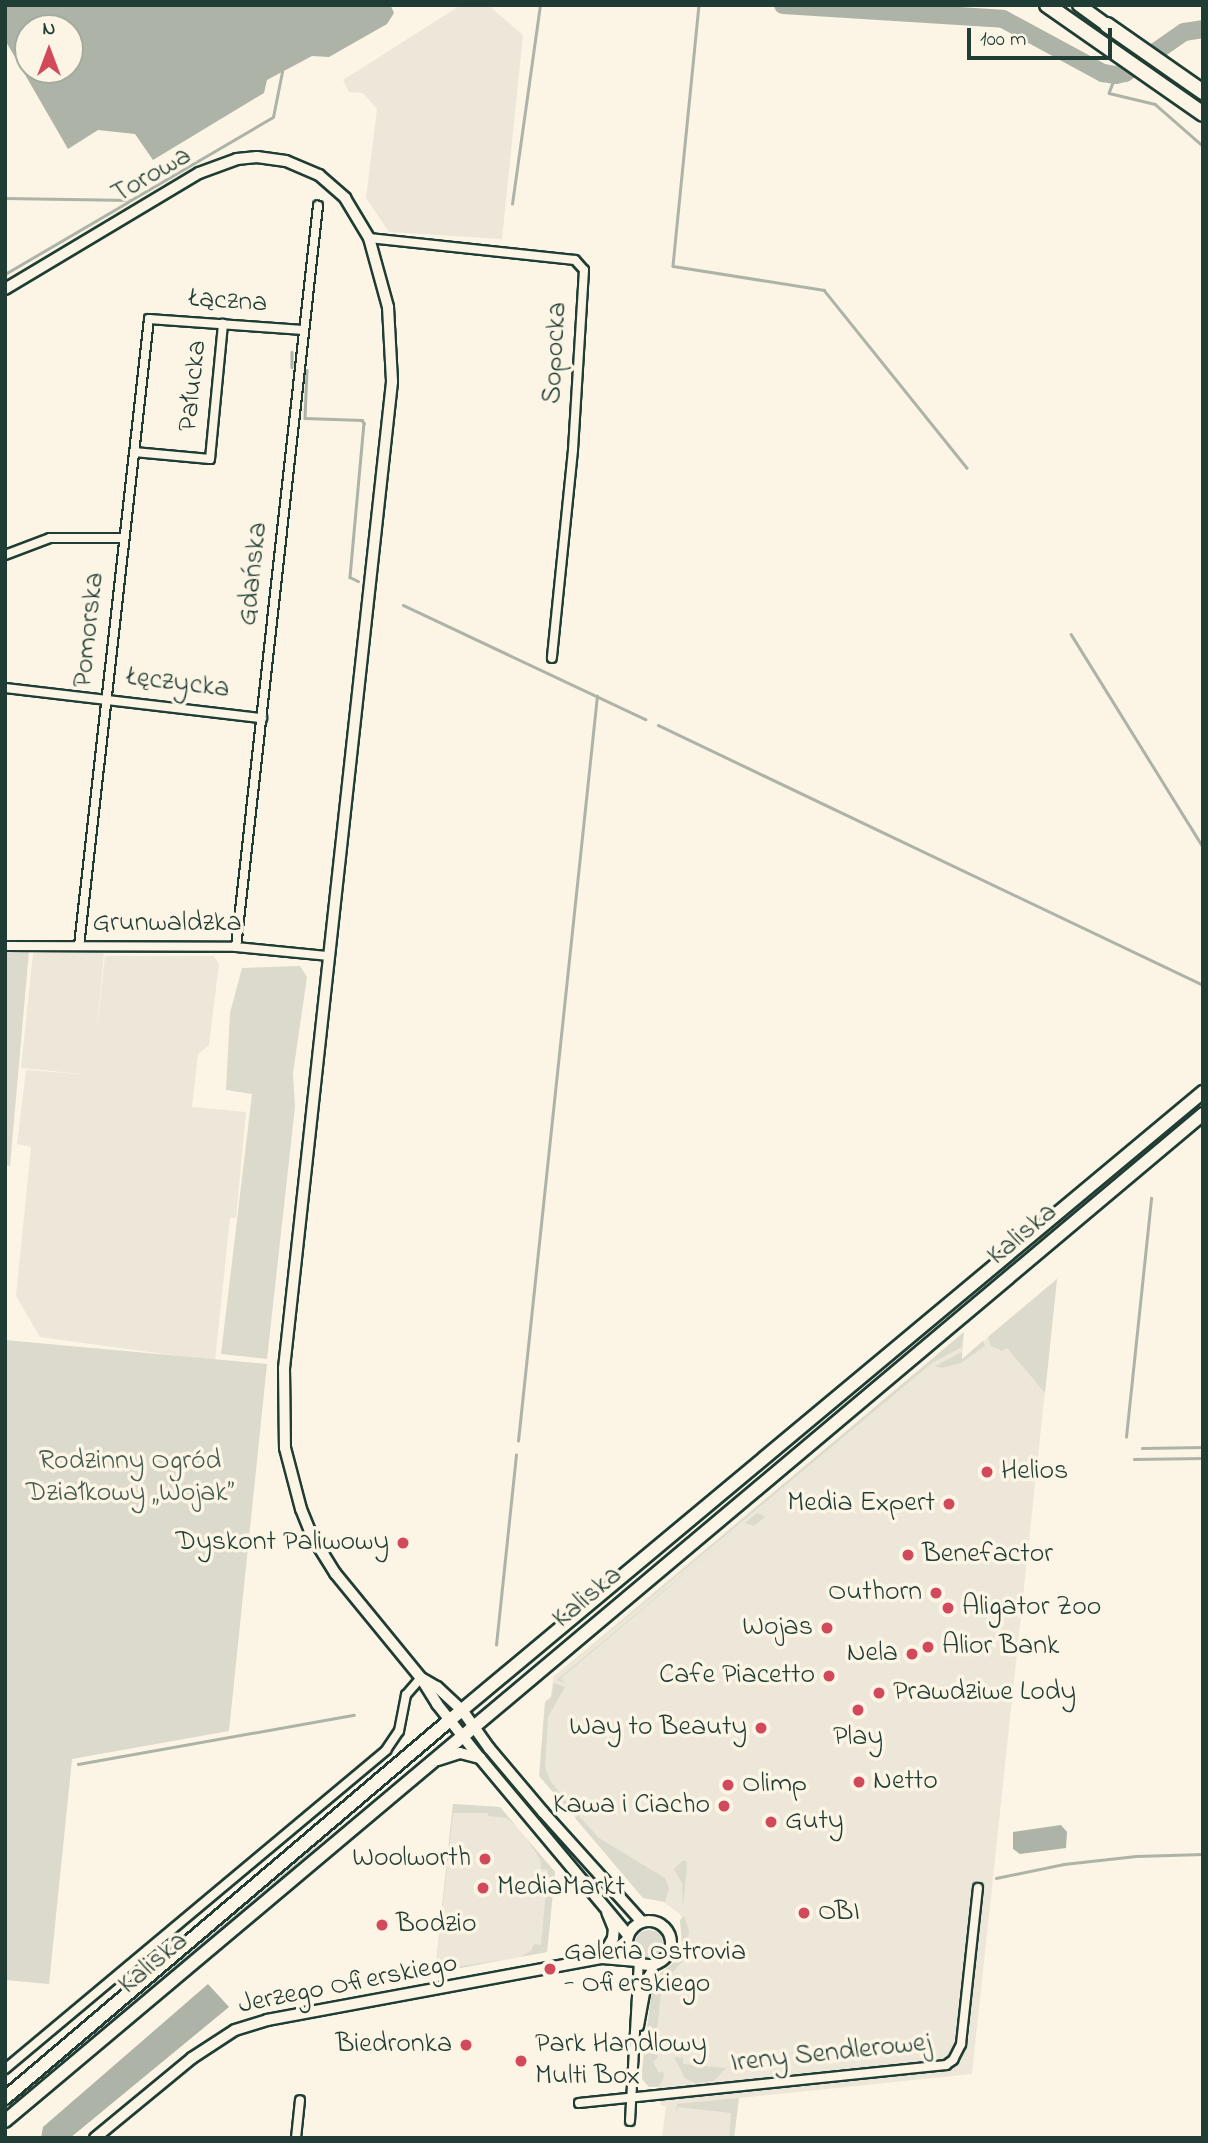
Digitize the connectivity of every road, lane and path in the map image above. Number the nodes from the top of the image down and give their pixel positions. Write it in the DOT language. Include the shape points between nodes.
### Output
graph roads {
  1 [pos="1047,5"];
  2 [pos="1079,5"];
  3 [pos="1107,24"];
  4 [pos="1203,92"];
  5 [pos="1203,114"];
  6 [pos="318,206"];
  7 [pos="369,238"];
  8 [pos="5,289"];
  9 [pos="149,319"];
  10 [pos="223,324"];
  11 [pos="303,330"];
  12 [pos="134,452"];
  13 [pos="124,538"];
  14 [pos="5,555"];
  15 [pos="552,658"];
  16 [pos="5,688"];
  17 [pos="106,698"];
  18 [pos="262,718"];
  19 [pos="5,946"];
  20 [pos="79,946"];
  21 [pos="236,947"];
  22 [pos="327,956"];
  23 [pos="1203,1093"];
  24 [pos="1203,1114"];
  25 [pos="421,1678"];
  26 [pos="462,1710"];
  27 [pos="450,1720"];
  28 [pos="468,1731"];
  29 [pos="480,1758"];
  30 [pos="432,1762"];
  31 [pos="978,1888"];
  32 [pos="607,1908"];
  33 [pos="642,1922"];
  34 [pos="628,1938"];
  35 [pos="602,1958"];
  36 [pos="638,1962"];
  37 [pos="655,1964"];
  38 [pos="637,2032"];
  39 [pos="5,2069"];
  40 [pos="5,2098"];
  41 [pos="632,2098"];
  42 [pos="300,2100"];
  43 [pos="579,2103"];
  44 [pos="5,2121"];
  45 [pos="630,2122"];
  46 [pos="95,2138"];
  47 [pos="296,2138"];
  1 -- 5 [label="highway"];
  2 -- 3 [label="main road"];
  3 -- 4 [label="highway"];
  6 -- 11 [label="street, Gdańska"];
  7 -- 8 [label="street, Torowa" via="357,213 332,184 304,167 273,158 237,159 219,164"];
  7 -- 15 [label="street, Sopocka" via="575,260 584,270 573,450"];
  7 -- 22 [label="street, Torowa" via="388,307 392,382"];
  9 -- 10 [label="street, Łączna"];
  9 -- 12 [label="street, Pomorska"];
  10 -- 11 [label="street, Łączna"];
  10 -- 12 [label="street, Pałucka" via="210,459"];
  11 -- 18 [label="street, Gdańska"];
  12 -- 13 [label="street, Pomorska"];
  13 -- 14 [label="street" via="50,538"];
  13 -- 17 [label="street, Pomorska"];
  16 -- 17 [label="street, Łęczycka"];
  17 -- 18 [label="street, Łęczycka"];
  17 -- 20 [label="street, Pomorska"];
  18 -- 21 [label="street, Gdańska"];
  19 -- 20 [label="street, Grunwaldzka"];
  20 -- 21 [label="street, Grunwaldzka"];
  21 -- 22 [label="street, Grunwaldzka"];
  22 -- 25 [label="street, Torowa" via="284,1368 283,1436 301,1509 323,1555"];
  23 -- 26 [label="main road, Kaliska"];
  24 -- 28 [label="main road, Kaliska"];
  25 -- 26 [label="street"];
  25 -- 27 [label="street"];
  25 -- 39 [label="street, Kaliska" via="406,1695 399,1731 386,1750"];
  26 -- 27 [label="main road, Kaliska"];
  26 -- 28 [label="street"];
  27 -- 28 [label="street"];
  27 -- 40 [label="main road, Kaliska"];
  28 -- 29 [label="street"];
  28 -- 30 [label="main road, Kaliska"];
  28 -- 33 [label="street"];
  29 -- 30 [label="street" via="460,1753"];
  29 -- 32 [label="street"];
  30 -- 44 [label="main road, Kaliska"];
  31 -- 41 [label="street, Ireny Sendlerowej" via="961,2044 946,2065"];
  32 -- 34 [label="street"];
  32 -- 35 [label="street" via="614,1929"];
  33 -- 34 [label="street"];
  33 -- 37 [label="street" via="659,1923 671,1937 667,1956"];
  34 -- 35 [label="street"];
  34 -- 36 [label="street" via="629,1952"];
  35 -- 36 [label="street"];
  35 -- 46 [label="street, Jerzego Ofierskiego" via="235,2030 192,2058"];
  36 -- 37 [label="street"];
  36 -- 38 [label="street"];
  37 -- 38 [label="street"];
  38 -- 41 [label="street"];
  41 -- 43 [label="street, Ireny Sendlerowej"];
  41 -- 45 [label="street"];
  42 -- 47 [label="street"];
}
